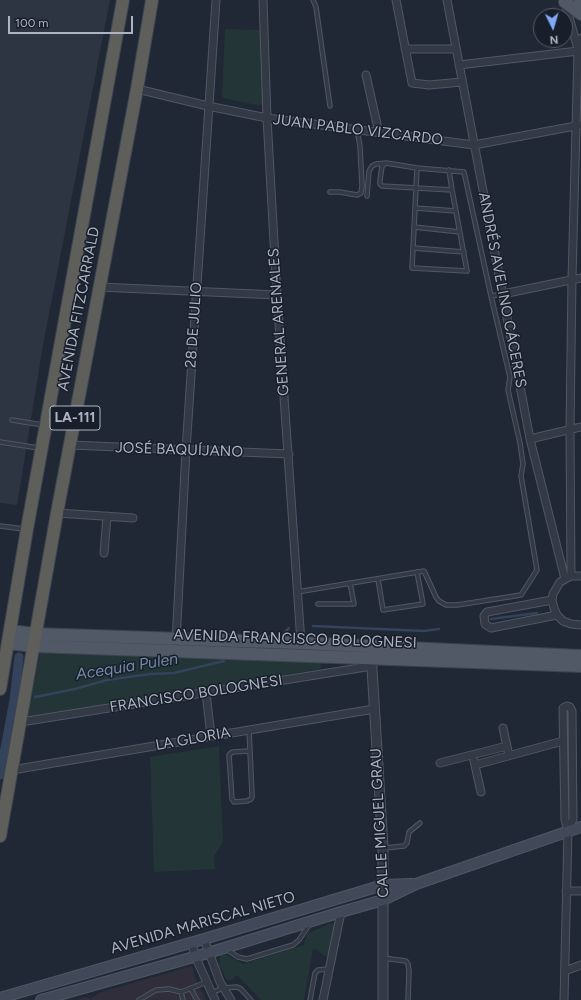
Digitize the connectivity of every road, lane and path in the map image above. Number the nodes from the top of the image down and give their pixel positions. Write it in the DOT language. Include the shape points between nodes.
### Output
graph roads {
  1 [pos="123,0"];
  2 [pos="152,0"];
  3 [pos="216,0"];
  4 [pos="263,0"];
  5 [pos="313,0"];
  6 [pos="396,0"];
  7 [pos="447,0"];
  8 [pos="564,1"];
  9 [pos="581,14"];
  10 [pos="581,38"];
  11 [pos="405,49"];
  12 [pos="455,49"];
  13 [pos="578,51"];
  14 [pos="459,65"];
  15 [pos="366,75"];
  16 [pos="462,82"];
  17 [pos="137,89"];
  18 [pos="208,106"];
  19 [pos="330,106"];
  20 [pos="267,118"];
  21 [pos="578,125"];
  22 [pos="357,130"];
  23 [pos="379,133"];
  24 [pos="474,145"];
  25 [pos="386,163"];
  26 [pos="418,168"];
  27 [pos="449,170"];
  28 [pos="416,188"];
  29 [pos="452,190"];
  30 [pos="330,192"];
  31 [pos="367,196"];
  32 [pos="415,208"];
  33 [pos="456,211"];
  34 [pos="414,227"];
  35 [pos="460,232"];
  36 [pos="413,248"];
  37 [pos="464,252"];
  38 [pos="581,278"];
  39 [pos="572,280"];
  40 [pos="99,287"];
  41 [pos="197,292"];
  42 [pos="503,294"];
  43 [pos="277,295"];
  44 [pos="491,296"];
  45 [pos="12,420"];
  46 [pos="46,425"];
  47 [pos="581,427"];
  48 [pos="570,429"];
  49 [pos="530,439"];
  50 [pos="0,442"];
  51 [pos="520,443"];
  52 [pos="70,445"];
  53 [pos="42,449"];
  54 [pos="186,450"];
  55 [pos="289,454"];
  56 [pos="57,513"];
  57 [pos="107,516"];
  58 [pos="133,518"];
  59 [pos="0,526"];
  60 [pos="27,529"];
  61 [pos="104,553"];
  62 [pos="417,572"];
  63 [pos="581,576"];
  64 [pos="568,577"];
  65 [pos="378,579"];
  66 [pos="350,583"];
  67 [pos="298,592"];
  68 [pos="552,600"];
  69 [pos="318,604"];
  70 [pos="557,615"];
  71 [pos="580,626"];
  72 [pos="34,640"];
  73 [pos="7,642"];
  74 [pos="301,643"];
  75 [pos="175,645"];
  76 [pos="581,656"];
  77 [pos="371,657"];
  78 [pos="581,666"];
  79 [pos="0,689"];
  80 [pos="206,693"];
  81 [pos="374,709"];
  82 [pos="21,722"];
  83 [pos="503,728"];
  84 [pos="250,730"];
  85 [pos="212,736"];
  86 [pos="563,741"];
  87 [pos="507,746"];
  88 [pos="250,751"];
  89 [pos="473,755"];
  90 [pos="510,756"];
  91 [pos="440,763"];
  92 [pos="475,765"];
  93 [pos="12,770"];
  94 [pos="481,792"];
  95 [pos="420,823"];
  96 [pos="581,826"];
  97 [pos="568,831"];
  98 [pos="0,836"];
  99 [pos="383,848"];
  100 [pos="416,884"];
  101 [pos="383,885"];
  102 [pos="566,891"];
  103 [pos="581,891"];
  104 [pos="383,900"];
  105 [pos="341,912"];
  106 [pos="312,920"];
  107 [pos="204,939"];
  108 [pos="192,943"];
  109 [pos="224,948"];
  110 [pos="208,952"];
  111 [pos="196,956"];
  112 [pos="383,958"];
  113 [pos="581,965"];
  114 [pos="330,969"];
  115 [pos="565,971"];
  116 [pos="207,982"];
  117 [pos="223,988"];
  118 [pos="191,989"];
  119 [pos="181,992"];
  120 [pos="211,993"];
  121 [pos="7,998"];
  122 [pos="41,1000"];
  123 [pos="139,1000"];
  124 [pos="183,1000"];
  125 [pos="197,1000"];
  126 [pos="215,1000"];
  127 [pos="231,1000"];
  128 [pos="251,1000"];
  129 [pos="310,1000"];
  130 [pos="323,1000"];
  131 [pos="383,1000"];
  132 [pos="408,1000"];
  133 [pos="564,1000"];
  1 -- 46 [label="highway, AVENIDA FITZCARRALD / LA-111"];
  2 -- 17 [label="highway, AVENIDA FITZCARRALD / LA-111"];
  3 -- 18 [label="street, 28 DE JULIO"];
  4 -- 20 [label="street, GENERAL ARENALES"];
  5 -- 19 [label="lane"];
  6 -- 11 [label="street"];
  7 -- 12 [label="street, ANDRÉS AVELINO CÁCERES"];
  8 -- 9 [label="main road"];
  8 -- 13 [label="street"];
  10 -- 13 [label="street"];
  11 -- 12 [label="street"];
  11 -- 16 [label="street" via="412,83 429,86"];
  12 -- 14 [label="street, ANDRÉS AVELINO CÁCERES"];
  13 -- 14 [label="street"];
  13 -- 21 [label="street"];
  14 -- 16 [label="street, ANDRÉS AVELINO CÁCERES"];
  15 -- 23 [label="street"];
  16 -- 24 [label="street, ANDRÉS AVELINO CÁCERES"];
  17 -- 18 [label="street, JUAN PABLO VIZCARDO"];
  17 -- 40 [label="highway, AVENIDA FITZCARRALD / LA-111"];
  18 -- 20 [label="street, JUAN PABLO VIZCARDO"];
  18 -- 41 [label="street, 28 DE JULIO"];
  20 -- 22 [label="street, JUAN PABLO VIZCARDO"];
  20 -- 43 [label="street, GENERAL ARENALES"];
  21 -- 24 [label="street, JUAN PABLO VIZCARDO"];
  21 -- 39 [label="street"];
  22 -- 23 [label="street, JUAN PABLO VIZCARDO"];
  22 -- 30 [label="lane" via="361,193"];
  23 -- 24 [label="street, JUAN PABLO VIZCARDO"];
  24 -- 42 [label="street, ANDRÉS AVELINO CÁCERES"];
  25 -- 26 [label="lane"];
  25 -- 28 [label="lane" via="382,166 380,184 384,187"];
  25 -- 31 [label="lane" via="372,166"];
  26 -- 27 [label="lane"];
  26 -- 28 [label="lane"];
  27 -- 29 [label="lane"];
  27 -- 44 [label="lane" via="464,172"];
  28 -- 29 [label="lane"];
  28 -- 32 [label="lane"];
  29 -- 33 [label="lane"];
  32 -- 33 [label="lane"];
  32 -- 34 [label="lane"];
  33 -- 35 [label="lane"];
  34 -- 35 [label="lane"];
  34 -- 36 [label="lane"];
  35 -- 37 [label="lane"];
  36 -- 37 [label="lane"];
  36 -- 37 [label="lane" via="412,268 467,271"];
  38 -- 39 [label="street"];
  39 -- 42 [label="street"];
  39 -- 48 [label="street"];
  40 -- 41 [label="street"];
  40 -- 52 [label="highway, AVENIDA FITZCARRALD / LA-111"];
  41 -- 43 [label="street"];
  41 -- 54 [label="street, 28 DE JULIO"];
  42 -- 44 [label="lane"];
  42 -- 49 [label="street, ANDRÉS AVELINO CÁCERES"];
  43 -- 55 [label="street, GENERAL ARENALES"];
  44 -- 51 [label="lane" via="510,377 508,390"];
  45 -- 46 [label="lane"];
  46 -- 53 [label="highway, AVENIDA FITZCARRALD / LA-111"];
  47 -- 48 [label="street"];
  48 -- 49 [label="street"];
  48 -- 64 [label="street"];
  49 -- 51 [label="lane"];
  49 -- 64 [label="street, ANDRÉS AVELINO CÁCERES"];
  50 -- 53 [label="lane"];
  51 -- 62 [label="lane" via="523,464 521,476 537,570 521,595 446,605 436,597 424,571"];
  52 -- 54 [label="street, JOSÉ BAQUÍJANO"];
  52 -- 56 [label="highway, AVENIDA FITZCARRALD / LA-111"];
  53 -- 60 [label="highway, AVENIDA FITZCARRALD / LA-111"];
  54 -- 55 [label="street, JOSÉ BAQUÍJANO"];
  54 -- 75 [label="street, 28 DE JULIO"];
  55 -- 67 [label="street, GENERAL ARENALES"];
  56 -- 57 [label="street"];
  56 -- 72 [label="highway, AVENIDA FITZCARRALD / LA-111"];
  57 -- 58 [label="street"];
  57 -- 61 [label="street"];
  59 -- 60 [label="lane"];
  60 -- 73 [label="highway, AVENIDA FITZCARRALD / LA-111"];
  62 -- 65 [label="lane"];
  62 -- 65 [label="lane" via="423,604 383,610"];
  63 -- 64 [label="street"];
  64 -- 68 [label="street" via="556,588"];
  65 -- 66 [label="lane"];
  66 -- 67 [label="lane"];
  66 -- 69 [label="lane" via="354,604"];
  67 -- 74 [label="street, GENERAL ARENALES"];
  68 -- 70 [label="street"];
  68 -- 70 [label="street" via="487,612 484,616 485,624 491,628"];
  70 -- 71 [label="street" via="563,621"];
  72 -- 73 [label="main road, AVENIDA FRANCISCO BOLOGNESI"];
  72 -- 75 [label="main road, AVENIDA FRANCISCO BOLOGNESI"];
  72 -- 82 [label="highway, AVENIDA FITZCARRALD / LA-111"];
  73 -- 79 [label="highway, AVENIDA FITZCARRALD / LA-111"];
  74 -- 75 [label="main road, AVENIDA FRANCISCO BOLOGNESI"];
  74 -- 77 [label="main road, AVENIDA FRANCISCO BOLOGNESI"];
  75 -- 77 [label="main road, AVENIDA FRANCISCO BOLOGNESI"];
  76 -- 77 [label="main road, AVENIDA FRANCISCO BOLOGNESI"];
  77 -- 78 [label="main road, AVENIDA FRANCISCO BOLOGNESI"];
  77 -- 80 [label="street, FRANCISCO BOLOGNESI"];
  77 -- 81 [label="street, CALLE MIGUEL GRAU"];
  80 -- 82 [label="street, FRANCISCO BOLOGNESI"];
  80 -- 85 [label="street"];
  81 -- 84 [label="street, LA GLORIA"];
  81 -- 99 [label="street, CALLE MIGUEL GRAU"];
  82 -- 93 [label="highway, AVENIDA FITZCARRALD / LA-111"];
  83 -- 87 [label="street"];
  84 -- 85 [label="street, LA GLORIA"];
  84 -- 88 [label="lane"];
  85 -- 93 [label="street, LA GLORIA"];
  86 -- 90 [label="street"];
  86 -- 97 [label="street" via="565,820"];
  86 -- 97 [label="street" via="563,708 568,706 572,711 573,819"];
  87 -- 89 [label="street"];
  87 -- 90 [label="street"];
  88 -- 88 [label="lane" via="233,752 229,756 234,802 247,801 252,797"];
  89 -- 91 [label="street"];
  89 -- 92 [label="street"];
  90 -- 92 [label="street"];
  92 -- 94 [label="street"];
  93 -- 98 [label="highway, AVENIDA FITZCARRALD / LA-111"];
  95 -- 99 [label="lane" via="409,832 404,846"];
  96 -- 97 [label="main road, AVENIDA MARISCAL NIETO"];
  97 -- 100 [label="main road, AVENIDA MARISCAL NIETO"];
  97 -- 102 [label="street"];
  99 -- 101 [label="street, CALLE MIGUEL GRAU"];
  100 -- 101 [label="main road, AVENIDA MARISCAL NIETO"];
  100 -- 104 [label="main road, AVENIDA MARISCAL NIETO"];
  101 -- 104 [label="street, CALLE MIGUEL GRAU"];
  101 -- 107 [label="main road, AVENIDA MARISCAL NIETO"];
  102 -- 103 [label="street"];
  102 -- 115 [label="street"];
  104 -- 105 [label="main road, AVENIDA MARISCAL NIETO"];
  104 -- 112 [label="street, CALLE MIGUEL GRAU"];
  105 -- 106 [label="main road, AVENIDA MARISCAL NIETO"];
  105 -- 114 [label="street"];
  106 -- 109 [label="main road, AVENIDA MARISCAL NIETO"];
  106 -- 109 [label="lane" via="293,945 247,959 238,957"];
  107 -- 108 [label="main road, AVENIDA MARISCAL NIETO"];
  107 -- 110 [label="street"];
  108 -- 111 [label="street"];
  108 -- 121 [label="main road, AVENIDA MARISCAL NIETO"];
  109 -- 110 [label="main road, AVENIDA MARISCAL NIETO"];
  110 -- 111 [label="main road, AVENIDA MARISCAL NIETO"];
  110 -- 117 [label="street"];
  111 -- 116 [label="street"];
  111 -- 122 [label="main road, AVENIDA MARISCAL NIETO"];
  112 -- 131 [label="street, CALLE MIGUEL GRAU"];
  112 -- 132 [label="lane" via="399,959 408,964"];
  113 -- 115 [label="street"];
  114 -- 129 [label="lane" via="318,970 315,974"];
  114 -- 130 [label="street"];
  115 -- 133 [label="street"];
  116 -- 118 [label="lane"];
  116 -- 120 [label="street"];
  117 -- 120 [label="lane"];
  117 -- 127 [label="street"];
  117 -- 128 [label="lane" via="237,987"];
  118 -- 119 [label="lane"];
  118 -- 125 [label="lane"];
  119 -- 123 [label="lane" via="170,989 156,990"];
  119 -- 124 [label="lane"];
  120 -- 126 [label="street"];
}
